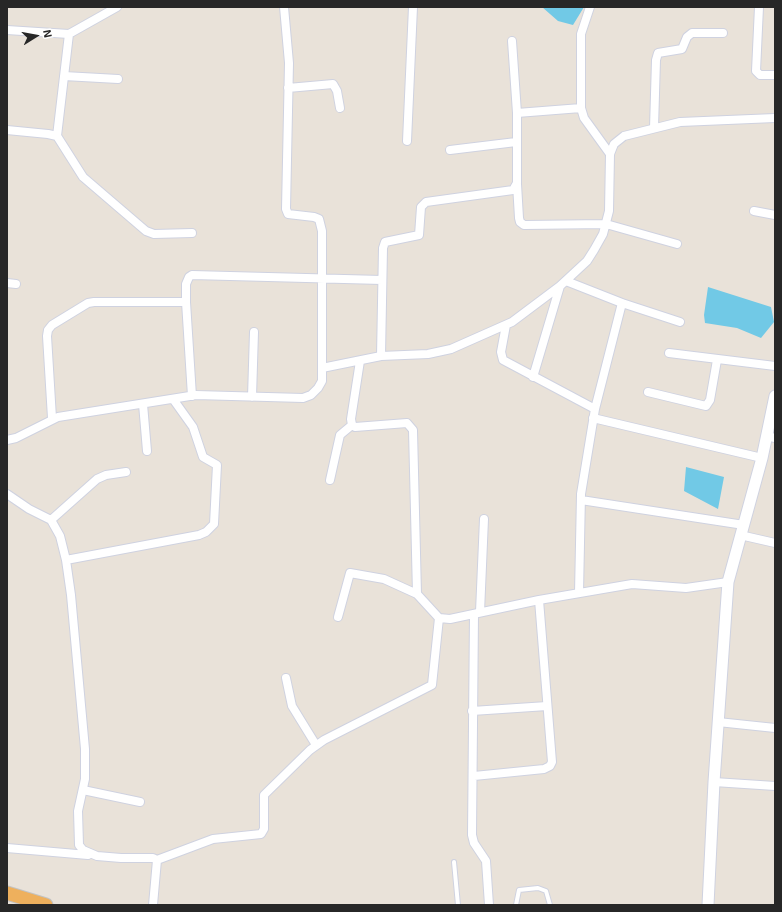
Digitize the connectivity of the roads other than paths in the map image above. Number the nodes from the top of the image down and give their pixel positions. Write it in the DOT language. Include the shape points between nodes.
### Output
graph roads {
  1 [pos="117,7"];
  2 [pos="284,7"];
  3 [pos="413,7"];
  4 [pos="590,7"];
  5 [pos="759,7"];
  6 [pos="7,30"];
  7 [pos="723,33"];
  8 [pos="69,34"];
  9 [pos="512,41"];
  10 [pos="64,76"];
  11 [pos="775,76"];
  12 [pos="118,79"];
  13 [pos="288,88"];
  14 [pos="340,108"];
  15 [pos="581,108"];
  16 [pos="517,113"];
  17 [pos="775,118"];
  18 [pos="654,128"];
  19 [pos="7,130"];
  20 [pos="57,136"];
  21 [pos="407,142"];
  22 [pos="516,142"];
  23 [pos="450,150"];
  24 [pos="610,154"];
  25 [pos="517,183"];
  26 [pos="754,211"];
  27 [pos="775,215"];
  28 [pos="606,224"];
  29 [pos="192,232"];
  30 [pos="677,244"];
  31 [pos="321,278"];
  32 [pos="382,280"];
  33 [pos="7,283"];
  34 [pos="16,284"];
  35 [pos="563,284"];
  36 [pos="186,302"];
  37 [pos="622,304"];
  38 [pos="680,322"];
  39 [pos="506,325"];
  40 [pos="254,332"];
  41 [pos="669,353"];
  42 [pos="381,356"];
  43 [pos="717,360"];
  44 [pos="360,361"];
  45 [pos="775,366"];
  46 [pos="322,368"];
  47 [pos="533,377"];
  48 [pos="648,392"];
  49 [pos="192,396"];
  50 [pos="252,397"];
  51 [pos="173,399"];
  52 [pos="775,399"];
  53 [pos="143,404"];
  54 [pos="594,409"];
  55 [pos="52,418"];
  56 [pos="593,418"];
  57 [pos="352,425"];
  58 [pos="771,437"];
  59 [pos="7,440"];
  60 [pos="147,451"];
  61 [pos="762,458"];
  62 [pos="126,472"];
  63 [pos="330,480"];
  64 [pos="7,494"];
  65 [pos="581,500"];
  66 [pos="484,519"];
  67 [pos="52,520"];
  68 [pos="742,530"];
  69 [pos="775,543"];
  70 [pos="66,560"];
  71 [pos="728,582"];
  72 [pos="579,593"];
  73 [pos="417,594"];
  74 [pos="539,600"];
  75 [pos="477,613"];
  76 [pos="338,617"];
  77 [pos="439,618"];
  78 [pos="286,678"];
  79 [pos="547,706"];
  80 [pos="472,711"];
  81 [pos="718,722"];
  82 [pos="775,728"];
  83 [pos="316,745"];
  84 [pos="474,776"];
  85 [pos="714,782"];
  86 [pos="775,786"];
  87 [pos="83,790"];
  88 [pos="140,802"];
  89 [pos="7,848"];
  90 [pos="97,856"];
  91 [pos="157,860"];
  92 [pos="454,862"];
  93 [pos="7,893"];
  94 [pos="46,905"];
  95 [pos="153,905"];
  96 [pos="458,905"];
  97 [pos="489,905"];
  98 [pos="516,905"];
  99 [pos="550,905"];
  100 [pos="708,905"];
  1 -- 8 [label="street"];
  2 -- 13 [label="street" via="289,54"];
  3 -- 21 [label="street"];
  4 -- 15 [label="street" via="581,34"];
  5 -- 11 [label="street" via="756,71 760,75"];
  6 -- 8 [label="street"];
  7 -- 18 [label="street" via="692,33 687,37 682,49 658,53"];
  8 -- 10 [label="street"];
  9 -- 16 [label="street"];
  10 -- 12 [label="street"];
  10 -- 20 [label="street"];
  13 -- 14 [label="street" via="333,84"];
  13 -- 31 [label="street" via="286,209 288,214 320,219"];
  15 -- 16 [label="street"];
  15 -- 24 [label="street" via="584,118"];
  16 -- 22 [label="street"];
  17 -- 18 [label="street" via="680,122"];
  18 -- 24 [label="street" via="618,139"];
  19 -- 20 [label="street"];
  20 -- 29 [label="street" via="84,177 146,231 154,234"];
  22 -- 23 [label="street"];
  22 -- 25 [label="street"];
  24 -- 28 [label="street" via="609,211"];
  25 -- 28 [label="street" via="519,218 524,225"];
  25 -- 32 [label="street" via="510,191 422,204 419,235 385,242"];
  26 -- 27 [label="street"];
  28 -- 30 [label="street"];
  28 -- 35 [label="street" via="594,250"];
  31 -- 32 [label="street"];
  31 -- 36 [label="street" via="192,275 186,280"];
  31 -- 46 [label="street"];
  32 -- 42 [label="street"];
  33 -- 34 [label="street"];
  35 -- 37 [label="street"];
  35 -- 39 [label="street"];
  35 -- 47 [label="street"];
  36 -- 49 [label="street"];
  36 -- 55 [label="street" via="94,302 52,325 47,336"];
  37 -- 38 [label="street"];
  37 -- 54 [label="street"];
  39 -- 42 [label="street" via="461,346 440,352"];
  39 -- 47 [label="street" via="501,352 503,360"];
  40 -- 50 [label="street"];
  41 -- 43 [label="street"];
  42 -- 44 [label="street"];
  43 -- 45 [label="street"];
  43 -- 48 [label="street" via="710,400 706,406"];
  44 -- 46 [label="street"];
  44 -- 57 [label="street"];
  46 -- 50 [label="street" via="322,381 311,395 303,398"];
  47 -- 54 [label="street"];
  49 -- 50 [label="street"];
  49 -- 51 [label="street"];
  51 -- 53 [label="street"];
  51 -- 70 [label="street" via="193,427 203,456 217,465 214,524 199,535"];
  52 -- 58 [label="main road"];
  53 -- 55 [label="street"];
  53 -- 60 [label="street"];
  54 -- 56 [label="street"];
  55 -- 59 [label="street" via="16,438"];
  56 -- 61 [label="street"];
  56 -- 65 [label="street"];
  57 -- 63 [label="street" via="341,432"];
  57 -- 73 [label="street" via="355,427 408,423 413,430"];
  58 -- 61 [label="main road"];
  61 -- 68 [label="main road"];
  62 -- 67 [label="street" via="97,479"];
  64 -- 67 [label="street"];
  65 -- 68 [label="street"];
  65 -- 72 [label="street"];
  66 -- 75 [label="street"];
  67 -- 70 [label="street" via="60,536"];
  68 -- 69 [label="street"];
  68 -- 71 [label="main road"];
  70 -- 87 [label="street" via="83,719"];
  71 -- 72 [label="street" via="686,588 632,584"];
  71 -- 81 [label="main road"];
  72 -- 74 [label="street"];
  73 -- 76 [label="street" via="384,580 350,573"];
  73 -- 77 [label="street"];
  74 -- 75 [label="street"];
  74 -- 79 [label="street"];
  75 -- 77 [label="street" via="450,619"];
  75 -- 80 [label="street"];
  77 -- 83 [label="street" via="432,686"];
  78 -- 83 [label="street" via="292,706"];
  79 -- 80 [label="street"];
  79 -- 84 [label="street" via="552,762 549,768"];
  80 -- 84 [label="street"];
  81 -- 82 [label="street"];
  81 -- 85 [label="main road"];
  83 -- 91 [label="street" via="264,795 264,829 261,834 213,838"];
  84 -- 97 [label="street" via="472,835 486,862"];
  85 -- 86 [label="street"];
  85 -- 100 [label="main road"];
  87 -- 88 [label="street"];
  87 -- 90 [label="street" via="78,811 79,845 83,850"];
  89 -- 90 [label="street"];
  90 -- 91 [label="street"];
  91 -- 95 [label="street"];
  92 -- 96 [label="lane"];
  93 -- 94 [label="highway"];
  98 -- 99 [label="lane" via="519,890 538,888 546,891"];
}
